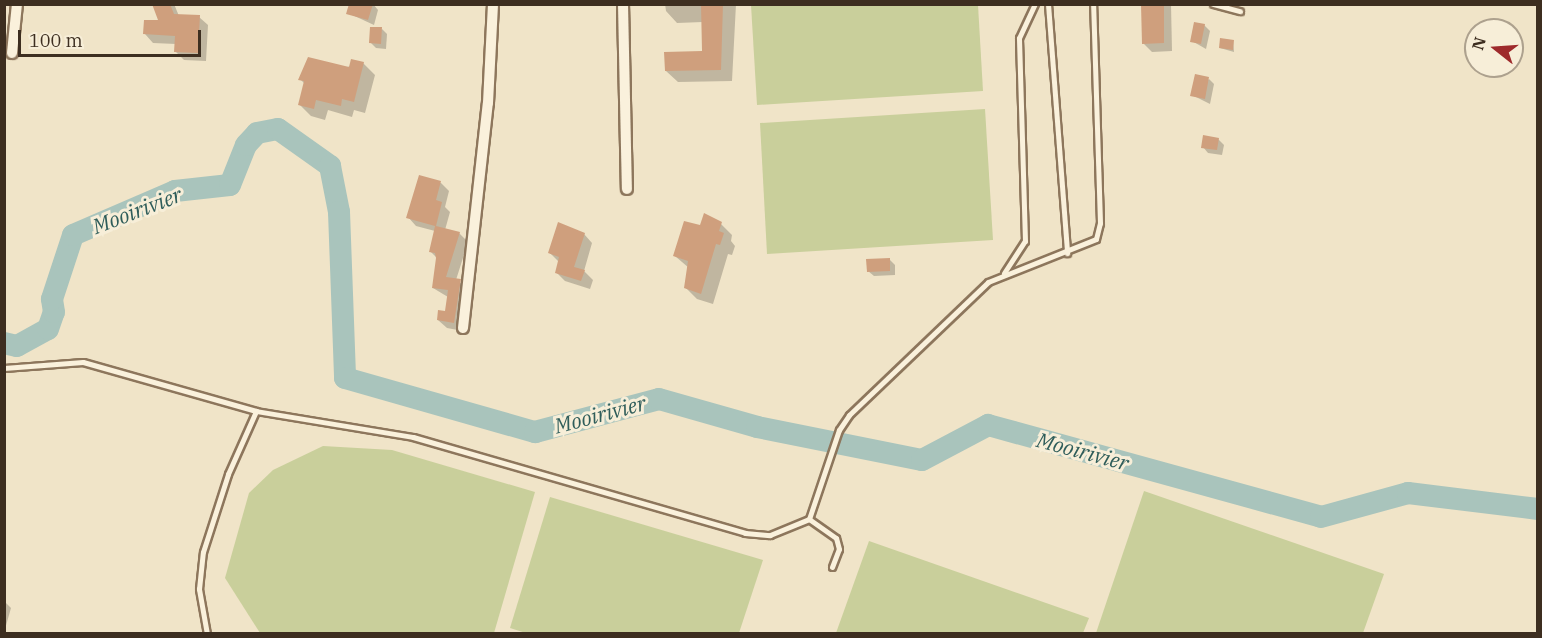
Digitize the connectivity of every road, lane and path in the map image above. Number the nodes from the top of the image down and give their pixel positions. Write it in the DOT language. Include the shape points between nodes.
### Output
graph roads {
  1 [pos="17,4"];
  2 [pos="493,4"];
  3 [pos="623,4"];
  4 [pos="1035,4"];
  5 [pos="1048,4"];
  6 [pos="1093,4"];
  7 [pos="1213,4"];
  8 [pos="1240,12"];
  9 [pos="12,53"];
  10 [pos="627,189"];
  11 [pos="1067,253"];
  12 [pos="1004,273"];
  13 [pos="463,328"];
  14 [pos="4,368"];
  15 [pos="256,411"];
  16 [pos="809,519"];
  17 [pos="832,567"];
  18 [pos="207,633"];
  1 -- 9 [label="street"];
  2 -- 13 [label="street" via="488,104"];
  3 -- 10 [label="street"];
  4 -- 12 [label="lane" via="1019,38 1025,240"];
  5 -- 11 [label="lane"];
  6 -- 11 [label="lane" via="1100,223 1096,239"];
  7 -- 8 [label="lane"];
  11 -- 12 [label="lane"];
  12 -- 16 [label="lane" via="974,294 926,338 839,430"];
  14 -- 15 [label="lane" via="83,362"];
  15 -- 16 [label="lane" via="413,437 745,534 770,535"];
  15 -- 18 [label="lane" via="228,474 203,552 199,590"];
  16 -- 17 [label="lane" via="836,538 838,549"];
}
